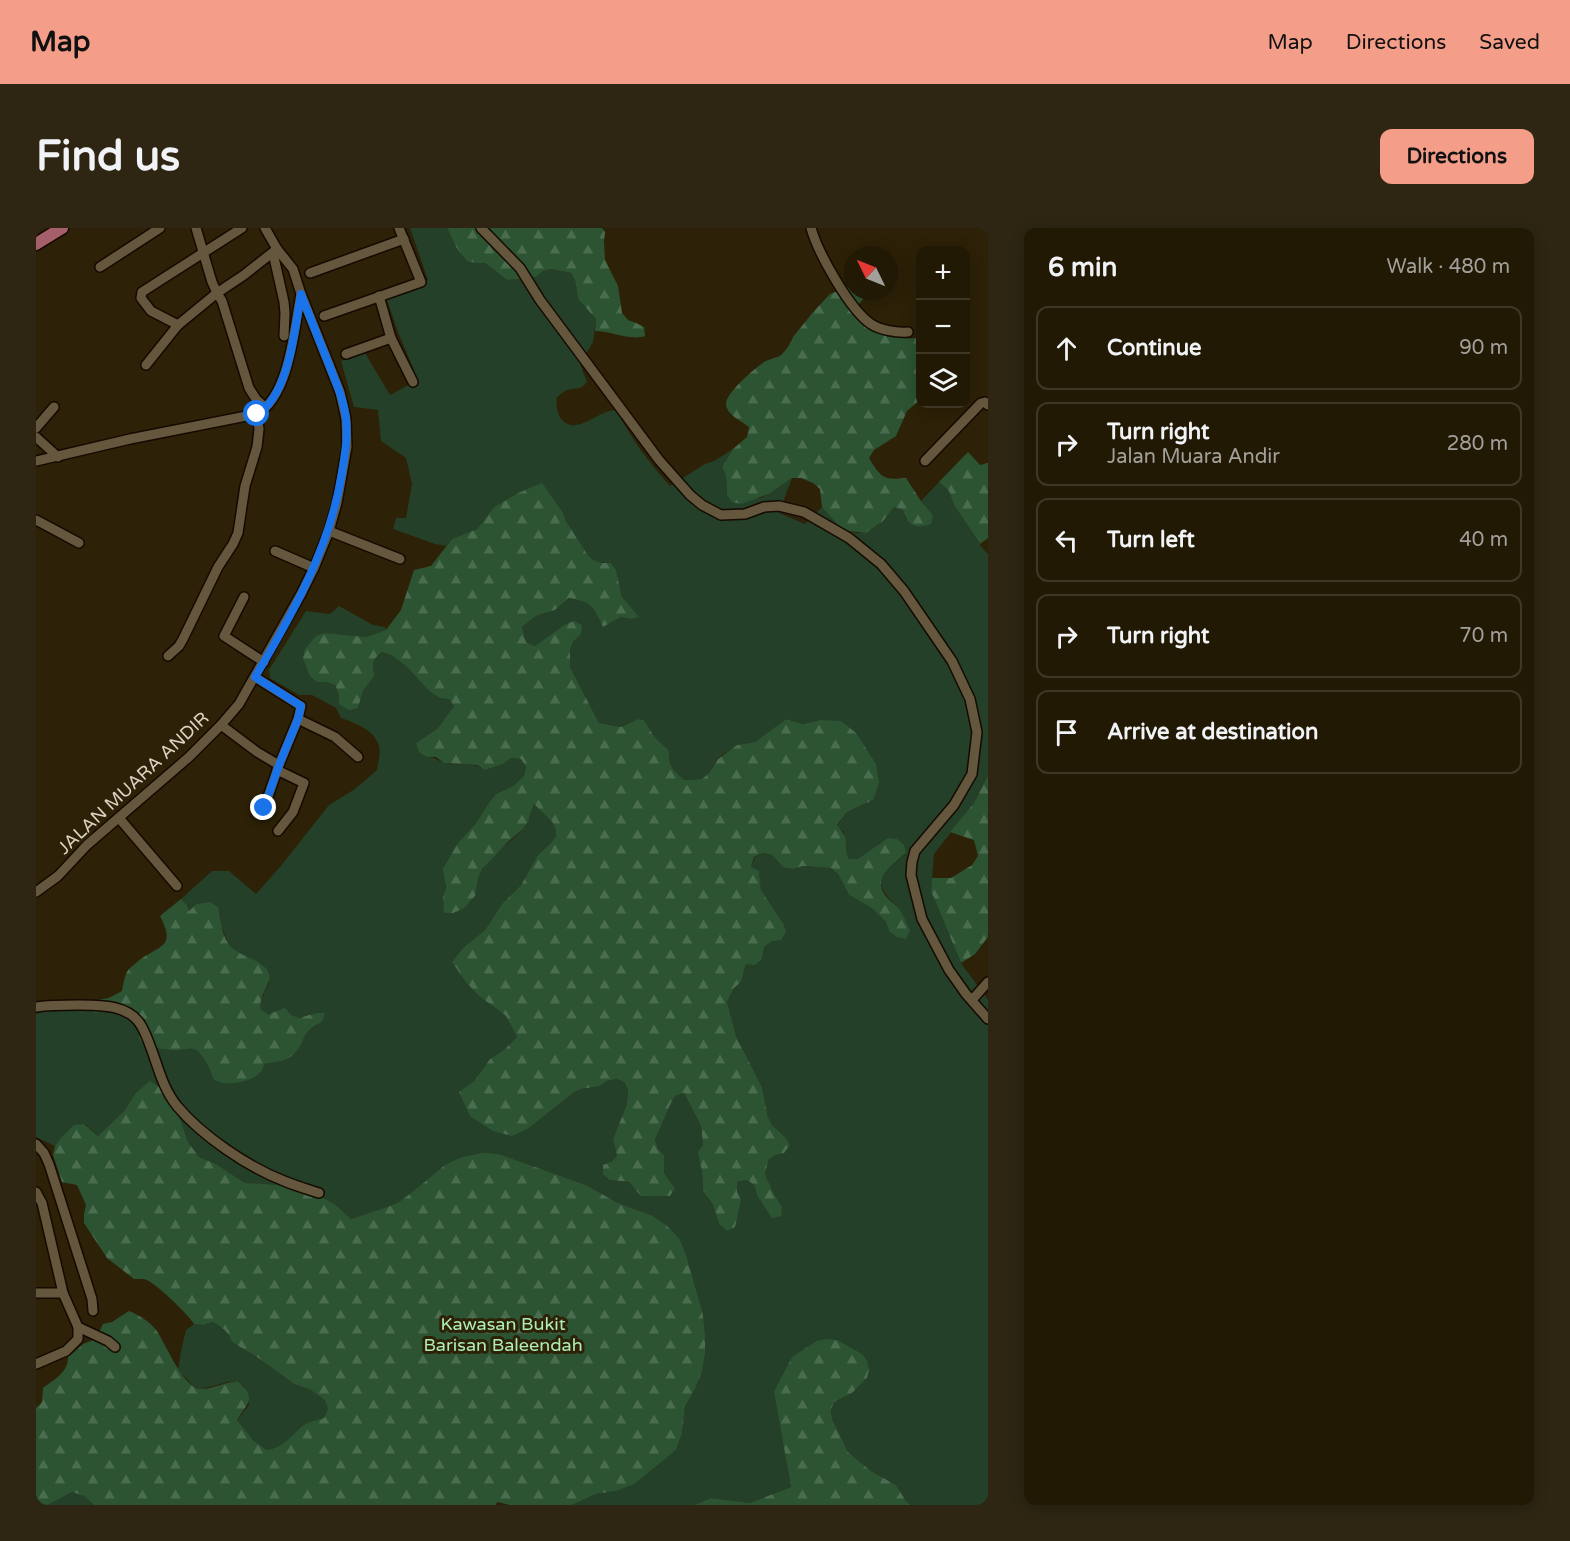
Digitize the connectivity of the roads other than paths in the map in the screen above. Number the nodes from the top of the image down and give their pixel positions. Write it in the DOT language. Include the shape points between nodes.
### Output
graph roads {
  1 [pos="62,228"];
  2 [pos="160,228"];
  3 [pos="196,228"];
  4 [pos="242,228"];
  5 [pos="265,228"];
  6 [pos="399,228"];
  7 [pos="481,228"];
  8 [pos="811,228"];
  9 [pos="404,239"];
  10 [pos="36,244"];
  11 [pos="275,251"];
  12 [pos="203,252"];
  13 [pos="100,267"];
  14 [pos="310,273"];
  15 [pos="217,293"];
  16 [pos="301,294"];
  17 [pos="379,296"];
  18 [pos="324,316"];
  19 [pos="178,325"];
  20 [pos="908,332"];
  21 [pos="284,336"];
  22 [pos="391,338"];
  23 [pos="346,354"];
  24 [pos="146,365"];
  25 [pos="413,382"];
  26 [pos="988,405"];
  27 [pos="54,407"];
  28 [pos="265,407"];
  29 [pos="257,414"];
  30 [pos="36,428"];
  31 [pos="36,437"];
  32 [pos="58,457"];
  33 [pos="36,461"];
  34 [pos="925,461"];
  35 [pos="36,520"];
  36 [pos="328,531"];
  37 [pos="79,543"];
  38 [pos="275,551"];
  39 [pos="400,559"];
  40 [pos="314,568"];
  41 [pos="244,597"];
  42 [pos="168,656"];
  43 [pos="264,662"];
  44 [pos="255,677"];
  45 [pos="298,719"];
  46 [pos="221,725"];
  47 [pos="358,757"];
  48 [pos="278,768"];
  49 [pos="264,808"];
  50 [pos="119,818"];
  51 [pos="278,831"];
  52 [pos="177,886"];
  53 [pos="36,892"];
  54 [pos="988,982"];
  55 [pos="972,1000"];
  56 [pos="36,1007"];
  57 [pos="988,1019"];
  58 [pos="36,1144"];
  59 [pos="36,1192"];
  60 [pos="319,1193"];
  61 [pos="36,1293"];
  62 [pos="63,1293"];
  63 [pos="93,1311"];
  64 [pos="78,1327"];
  65 [pos="115,1347"];
  66 [pos="36,1364"];
  1 -- 10 [label="main road"];
  2 -- 13 [label="street"];
  3 -- 12 [label="street"];
  4 -- 12 [label="street"];
  5 -- 11 [label="street, JALAN MUARA ANDIR"];
  6 -- 9 [label="street"];
  7 -- 55 [label="street" via="520,268 659,460 690,495 721,515 779,506 804,512 839,532 882,564 952,661 970,699 977,732 972,774 954,805 915,851 911,875 922,919 949,970"];
  8 -- 20 [label="street" via="835,278 869,322 878,328"];
  9 -- 14 [label="street"];
  9 -- 17 [label="street" via="421,282"];
  11 -- 15 [label="street"];
  11 -- 16 [label="street, JALAN MUARA ANDIR" via="293,269"];
  11 -- 21 [label="street" via="284,302"];
  12 -- 15 [label="street"];
  12 -- 19 [label="street" via="141,295 151,311"];
  15 -- 19 [label="street"];
  15 -- 28 [label="street" via="249,388"];
  16 -- 28 [label="street" via="284,376"];
  16 -- 36 [label="street, JALAN MUARA ANDIR" via="340,392 346,419 347,447"];
  17 -- 18 [label="street"];
  17 -- 22 [label="street"];
  19 -- 24 [label="street"];
  22 -- 23 [label="street"];
  22 -- 25 [label="street"];
  26 -- 34 [label="street" via="981,403"];
  27 -- 30 [label="street"];
  28 -- 29 [label="street"];
  29 -- 32 [label="street"];
  29 -- 42 [label="street" via="258,447 245,486 238,533 183,639"];
  31 -- 32 [label="street"];
  32 -- 33 [label="street"];
  35 -- 37 [label="street"];
  36 -- 39 [label="street"];
  36 -- 40 [label="street, JALAN MUARA ANDIR"];
  38 -- 40 [label="street"];
  40 -- 43 [label="street, JALAN MUARA ANDIR"];
  41 -- 43 [label="street" via="224,636"];
  43 -- 44 [label="street, JALAN MUARA ANDIR"];
  44 -- 45 [label="street" via="300,704"];
  44 -- 46 [label="street, JALAN MUARA ANDIR"];
  45 -- 47 [label="street" via="335,737"];
  45 -- 48 [label="street"];
  46 -- 48 [label="street"];
  46 -- 50 [label="street, JALAN MUARA ANDIR"];
  48 -- 49 [label="street"];
  48 -- 51 [label="street" via="304,783 292,812"];
  50 -- 52 [label="street"];
  50 -- 53 [label="street, JALAN MUARA ANDIR"];
  54 -- 55 [label="street"];
  55 -- 57 [label="street"];
  56 -- 60 [label="street" via="98,1005 129,1014 141,1024 163,1083 177,1105 205,1133 242,1160 285,1182"];
  58 -- 63 [label="street" via="49,1164"];
  59 -- 62 [label="street"];
  61 -- 62 [label="street"];
  62 -- 64 [label="street"];
  64 -- 65 [label="street"];
  64 -- 66 [label="street" via="78,1339 66,1351"];
}
